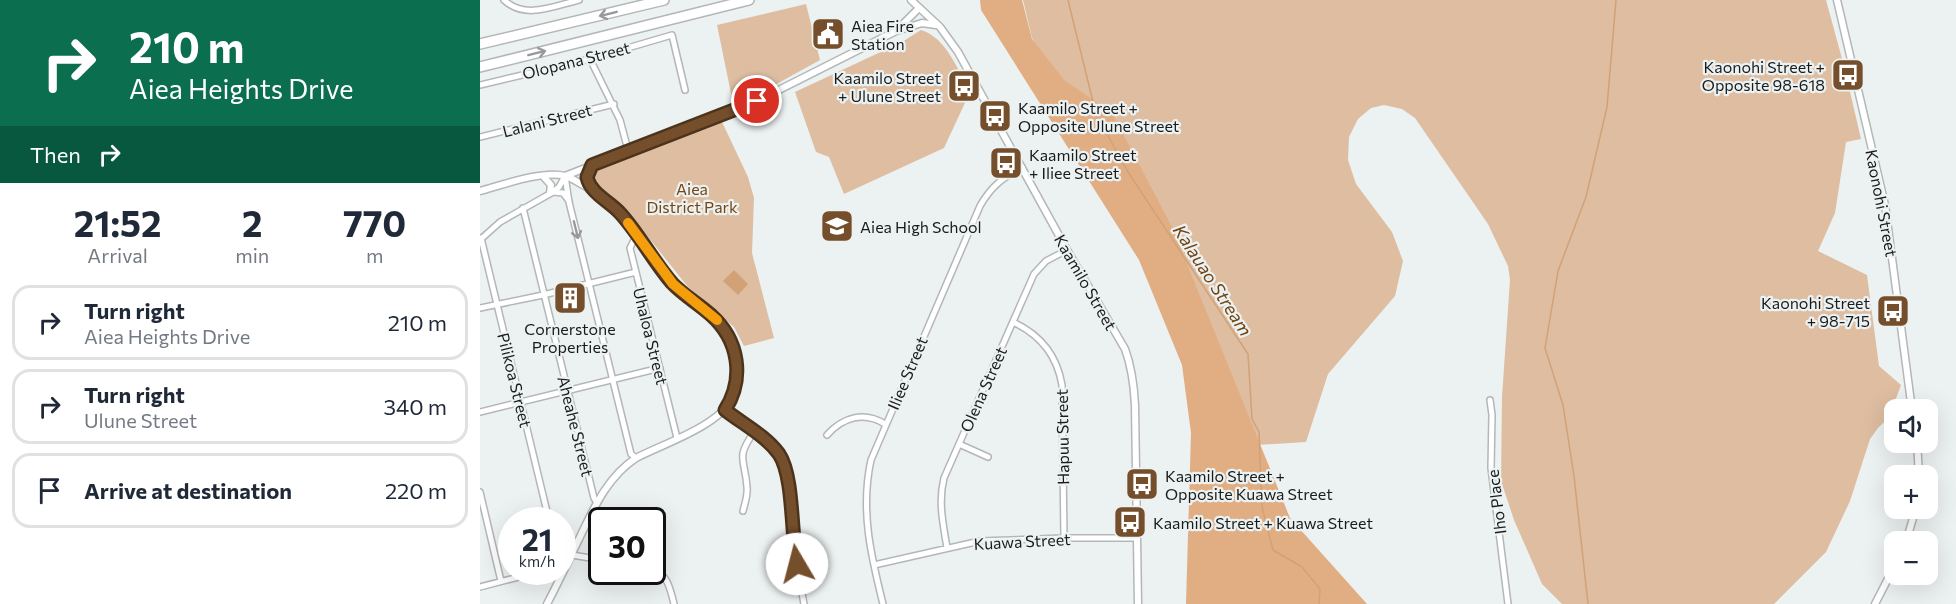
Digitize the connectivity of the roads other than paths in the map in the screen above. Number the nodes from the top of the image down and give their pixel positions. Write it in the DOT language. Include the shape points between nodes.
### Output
graph roads {
  1 [pos="504,0"];
  2 [pos="579,0"];
  3 [pos="664,0"];
  4 [pos="749,0"];
  5 [pos="911,0"];
  6 [pos="1837,0"];
  7 [pos="919,8"];
  8 [pos="939,27"];
  9 [pos="896,31"];
  10 [pos="480,44"];
  11 [pos="590,58"];
  12 [pos="480,67"];
  13 [pos="480,85"];
  14 [pos="685,90"];
  15 [pos="614,104"];
  16 [pos="480,137"];
  17 [pos="628,150"];
  18 [pos="592,165"];
  19 [pos="1022,167"];
  20 [pos="543,176"];
  21 [pos="565,176"];
  22 [pos="592,189"];
  23 [pos="480,191"];
  24 [pos="552,192"];
  25 [pos="569,202"];
  26 [pos="523,208"];
  27 [pos="637,234"];
  28 [pos="481,239"];
  29 [pos="1067,250"];
  30 [pos="636,272"];
  31 [pos="590,284"];
  32 [pos="543,295"];
  33 [pos="496,304"];
  34 [pos="480,308"];
  35 [pos="1013,322"];
  36 [pos="660,368"];
  37 [pos="613,380"];
  38 [pos="567,390"];
  39 [pos="1911,399"];
  40 [pos="1490,400"];
  41 [pos="520,401"];
  42 [pos="725,410"];
  43 [pos="480,412"];
  44 [pos="885,424"];
  45 [pos="754,432"];
  46 [pos="827,435"];
  47 [pos="677,438"];
  48 [pos="958,444"];
  49 [pos="988,457"];
  50 [pos="636,458"];
  51 [pos="480,492"];
  52 [pos="597,503"];
  53 [pos="546,507"];
  54 [pos="743,510"];
  55 [pos="1064,538"];
  56 [pos="1136,538"];
  57 [pos="576,547"];
  58 [pos="947,548"];
  59 [pos="874,565"];
  60 [pos="498,568"];
  61 [pos="666,578"];
  62 [pos="498,582"];
  63 [pos="556,585"];
  64 [pos="1885,585"];
  65 [pos="480,587"];
  66 [pos="547,604"];
  67 [pos="674,604"];
  68 [pos="804,604"];
  69 [pos="883,604"];
  70 [pos="1138,604"];
  71 [pos="1508,604"];
  72 [pos="1875,604"];
  1 -- 2 [label="street" via="511,7 529,12"];
  3 -- 10 [label="highway, one-way"];
  12 -- 4 [label="highway, one-way"];
  5 -- 7 [label="street, Kaamilo Street"];
  6 -- 39 [label="street, Kaonohi Street" via="1885,205"];
  7 -- 8 [label="street, Kaamilo Street"];
  7 -- 9 [label="street"];
  8 -- 9 [label="street" via="922,23"];
  8 -- 19 [label="street, Kaamilo Street" via="958,52"];
  9 -- 17 [label="street" via="757,101"];
  11 -- 13 [label="street, Olopana Street"];
  11 -- 14 [label="street, Olopana Street" via="672,35"];
  11 -- 15 [label="street"];
  15 -- 16 [label="street, Lalani Street"];
  15 -- 17 [label="street"];
  17 -- 18 [label="street"];
  18 -- 21 [label="street"];
  18 -- 22 [label="street" via="587,177"];
  19 -- 29 [label="street, Kaamilo Street"];
  19 -- 44 [label="street, Iliee Street" via="989,190 980,206"];
  20 -- 21 [label="street"];
  20 -- 23 [label="street"];
  20 -- 24 [label="street" via="550,182"];
  21 -- 22 [label="street"];
  21 -- 24 [label="street"];
  21 -- 25 [label="street"];
  22 -- 27 [label="street"];
  24 -- 25 [label="street" via="563,193"];
  24 -- 26 [label="street"];
  25 -- 31 [label="street, one-way"];
  26 -- 28 [label="street"];
  26 -- 32 [label="street, Aheahe Street"];
  27 -- 30 [label="street, Uhaloa Street" via="630,248"];
  27 -- 42 [label="street" via="673,284 718,322 732,343 738,375 733,398"];
  28 -- 33 [label="street, Pilikoa Street"];
  29 -- 35 [label="street, Olena Street" via="1046,261 1034,274"];
  29 -- 56 [label="street, Kaamilo Street" via="1130,363 1135,405"];
  30 -- 31 [label="street"];
  30 -- 36 [label="street, Uhaloa Street"];
  31 -- 32 [label="street"];
  31 -- 37 [label="street"];
  32 -- 33 [label="street"];
  32 -- 38 [label="street, Aheahe Street"];
  33 -- 34 [label="street"];
  33 -- 41 [label="street, Pilikoa Street"];
  35 -- 48 [label="street, Olena Street"];
  35 -- 55 [label="street, Hapuu Street" via="1043,342 1060,372"];
  36 -- 37 [label="street"];
  36 -- 47 [label="street, Uhaloa Street"];
  37 -- 38 [label="street"];
  37 -- 50 [label="street" via="631,454"];
  38 -- 41 [label="street"];
  38 -- 52 [label="street, Aheahe Street"];
  40 -- 71 [label="street, Iho Place" via="1491,468"];
  41 -- 43 [label="street"];
  41 -- 53 [label="street, Pilikoa Street"];
  42 -- 45 [label="street"];
  42 -- 47 [label="street"];
  44 -- 46 [label="street" via="854,417"];
  44 -- 59 [label="street, Iliee Street" via="871,460 866,493"];
  45 -- 54 [label="street" via="742,454 748,490"];
  45 -- 68 [label="street" via="780,456 785,467"];
  47 -- 50 [label="street"];
  48 -- 49 [label="street"];
  48 -- 58 [label="street, Olena Street" via="940,493"];
  50 -- 52 [label="street" via="612,479"];
  51 -- 60 [label="street"];
  52 -- 57 [label="street"];
  55 -- 56 [label="street, Kuawa Street"];
  55 -- 58 [label="street, Kuawa Street" via="993,540"];
  56 -- 70 [label="street, Kaamilo Street"];
  58 -- 59 [label="street, Kuawa Street"];
  59 -- 69 [label="street, Iliee Street"];
  61 -- 67 [label="street"];
  62 -- 65 [label="street"];
  63 -- 66 [label="street"];
  64 -- 72 [label="street"];
}
